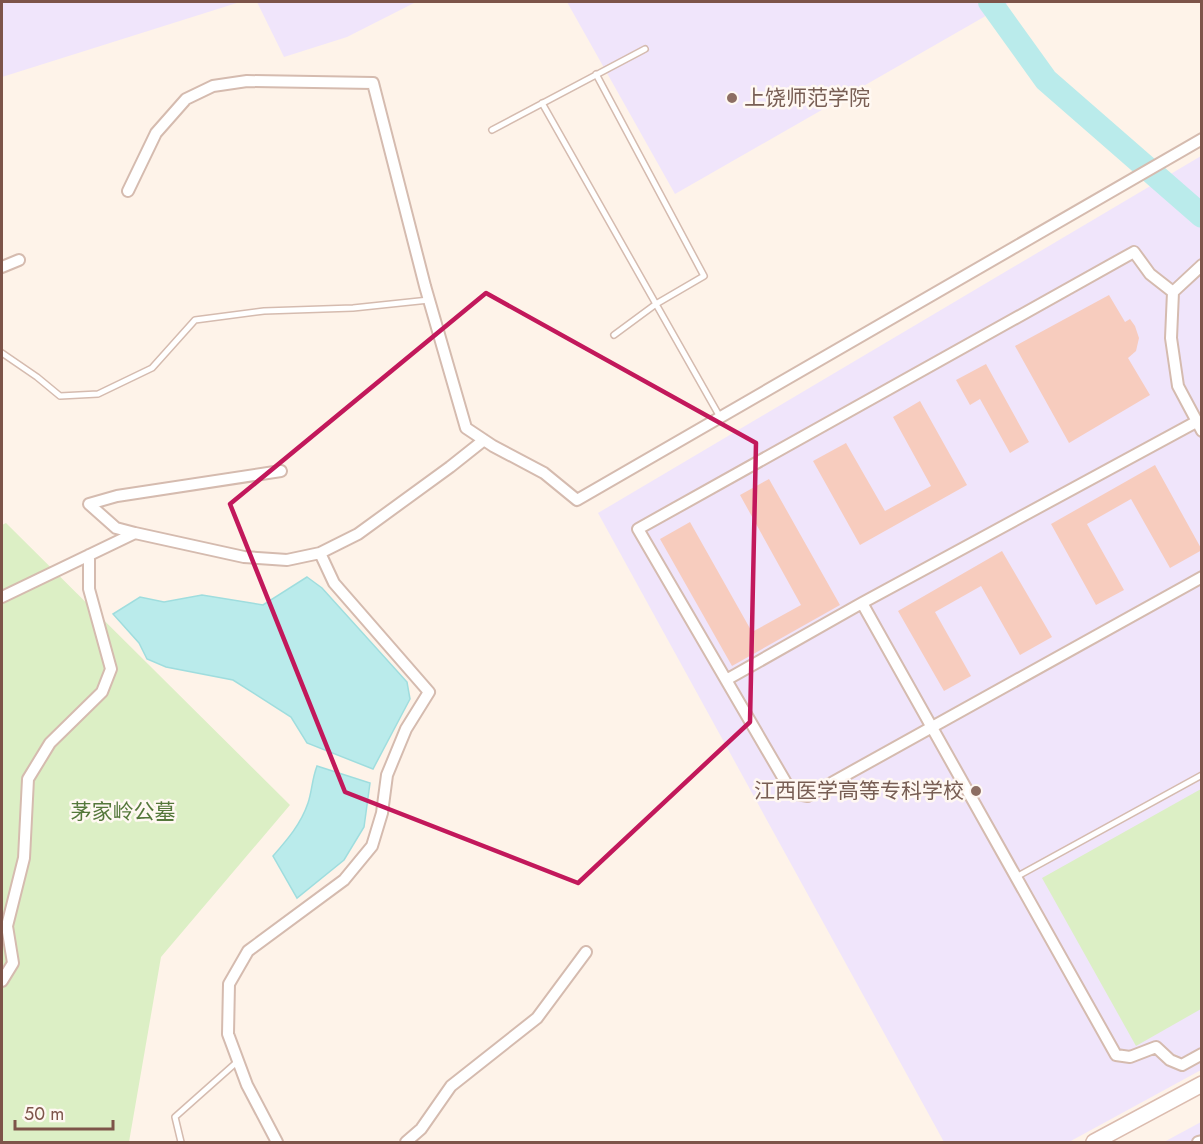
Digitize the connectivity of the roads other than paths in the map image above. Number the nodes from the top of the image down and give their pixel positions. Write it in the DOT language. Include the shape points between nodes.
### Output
graph roads {
  1 [pos="645,49"];
  2 [pos="596,75"];
  3 [pos="542,103"];
  4 [pos="492,130"];
  5 [pos="1202,139"];
  6 [pos="128,191"];
  7 [pos="19,260"];
  8 [pos="1202,265"];
  9 [pos="2,267"];
  10 [pos="1173,292"];
  11 [pos="429,300"];
  12 [pos="656,304"];
  13 [pos="614,335"];
  14 [pos="2,353"];
  15 [pos="720,417"];
  16 [pos="1199,427"];
  17 [pos="484,440"];
  18 [pos="281,471"];
  19 [pos="135,533"];
  20 [pos="320,553"];
  21 [pos="89,555"];
  22 [pos="1202,577"];
  23 [pos="2,597"];
  24 [pos="862,603"];
  25 [pos="726,680"];
  26 [pos="932,729"];
  27 [pos="1202,775"];
  28 [pos="1016,878"];
  29 [pos="586,952"];
  30 [pos="2,981"];
  31 [pos="1202,1054"];
  32 [pos="238,1061"];
  33 [pos="1202,1084"];
  34 [pos="181,1143"];
  35 [pos="277,1143"];
  36 [pos="406,1143"];
  37 [pos="1094,1143"];
  1 -- 2 [label="lane"];
  2 -- 3 [label="lane"];
  2 -- 12 [label="lane" via="704,276"];
  3 -- 4 [label="lane"];
  3 -- 12 [label="lane"];
  5 -- 15 [label="street"];
  6 -- 11 [label="street" via="156,133 186,99 213,86 247,81 373,83"];
  7 -- 9 [label="street"];
  8 -- 10 [label="street"];
  10 -- 16 [label="street" via="1171,338 1178,386"];
  10 -- 25 [label="street" via="1150,274 1134,252 638,529"];
  11 -- 14 [label="lane" via="264,311 195,320 152,368 98,394 60,396"];
  11 -- 17 [label="street" via="466,428"];
  12 -- 13 [label="lane"];
  12 -- 15 [label="lane"];
  15 -- 17 [label="street" via="577,500 544,473"];
  16 -- 24 [label="street"];
  17 -- 20 [label="street" via="358,534"];
  18 -- 19 [label="street" via="117,496 89,504 116,528"];
  19 -- 20 [label="street" via="244,557 287,560"];
  19 -- 21 [label="street"];
  20 -- 32 [label="street" via="334,583 429,692 406,729 387,775 372,846 344,880 248,951 229,984 228,1034"];
  21 -- 23 [label="street"];
  21 -- 30 [label="street" via="89,589 111,669 102,692 50,743 28,779 24,858 8,926 14,963"];
  22 -- 26 [label="street"];
  24 -- 25 [label="street"];
  24 -- 26 [label="street"];
  25 -- 26 [label="street" via="792,793 808,796"];
  26 -- 28 [label="street"];
  27 -- 28 [label="lane"];
  28 -- 31 [label="street" via="1116,1055 1130,1057 1156,1047 1182,1065"];
  29 -- 36 [label="street" via="537,1018 451,1086 421,1129"];
  32 -- 34 [label="lane" via="175,1117"];
  32 -- 35 [label="street"];
  33 -- 37 [label="street"];
}
